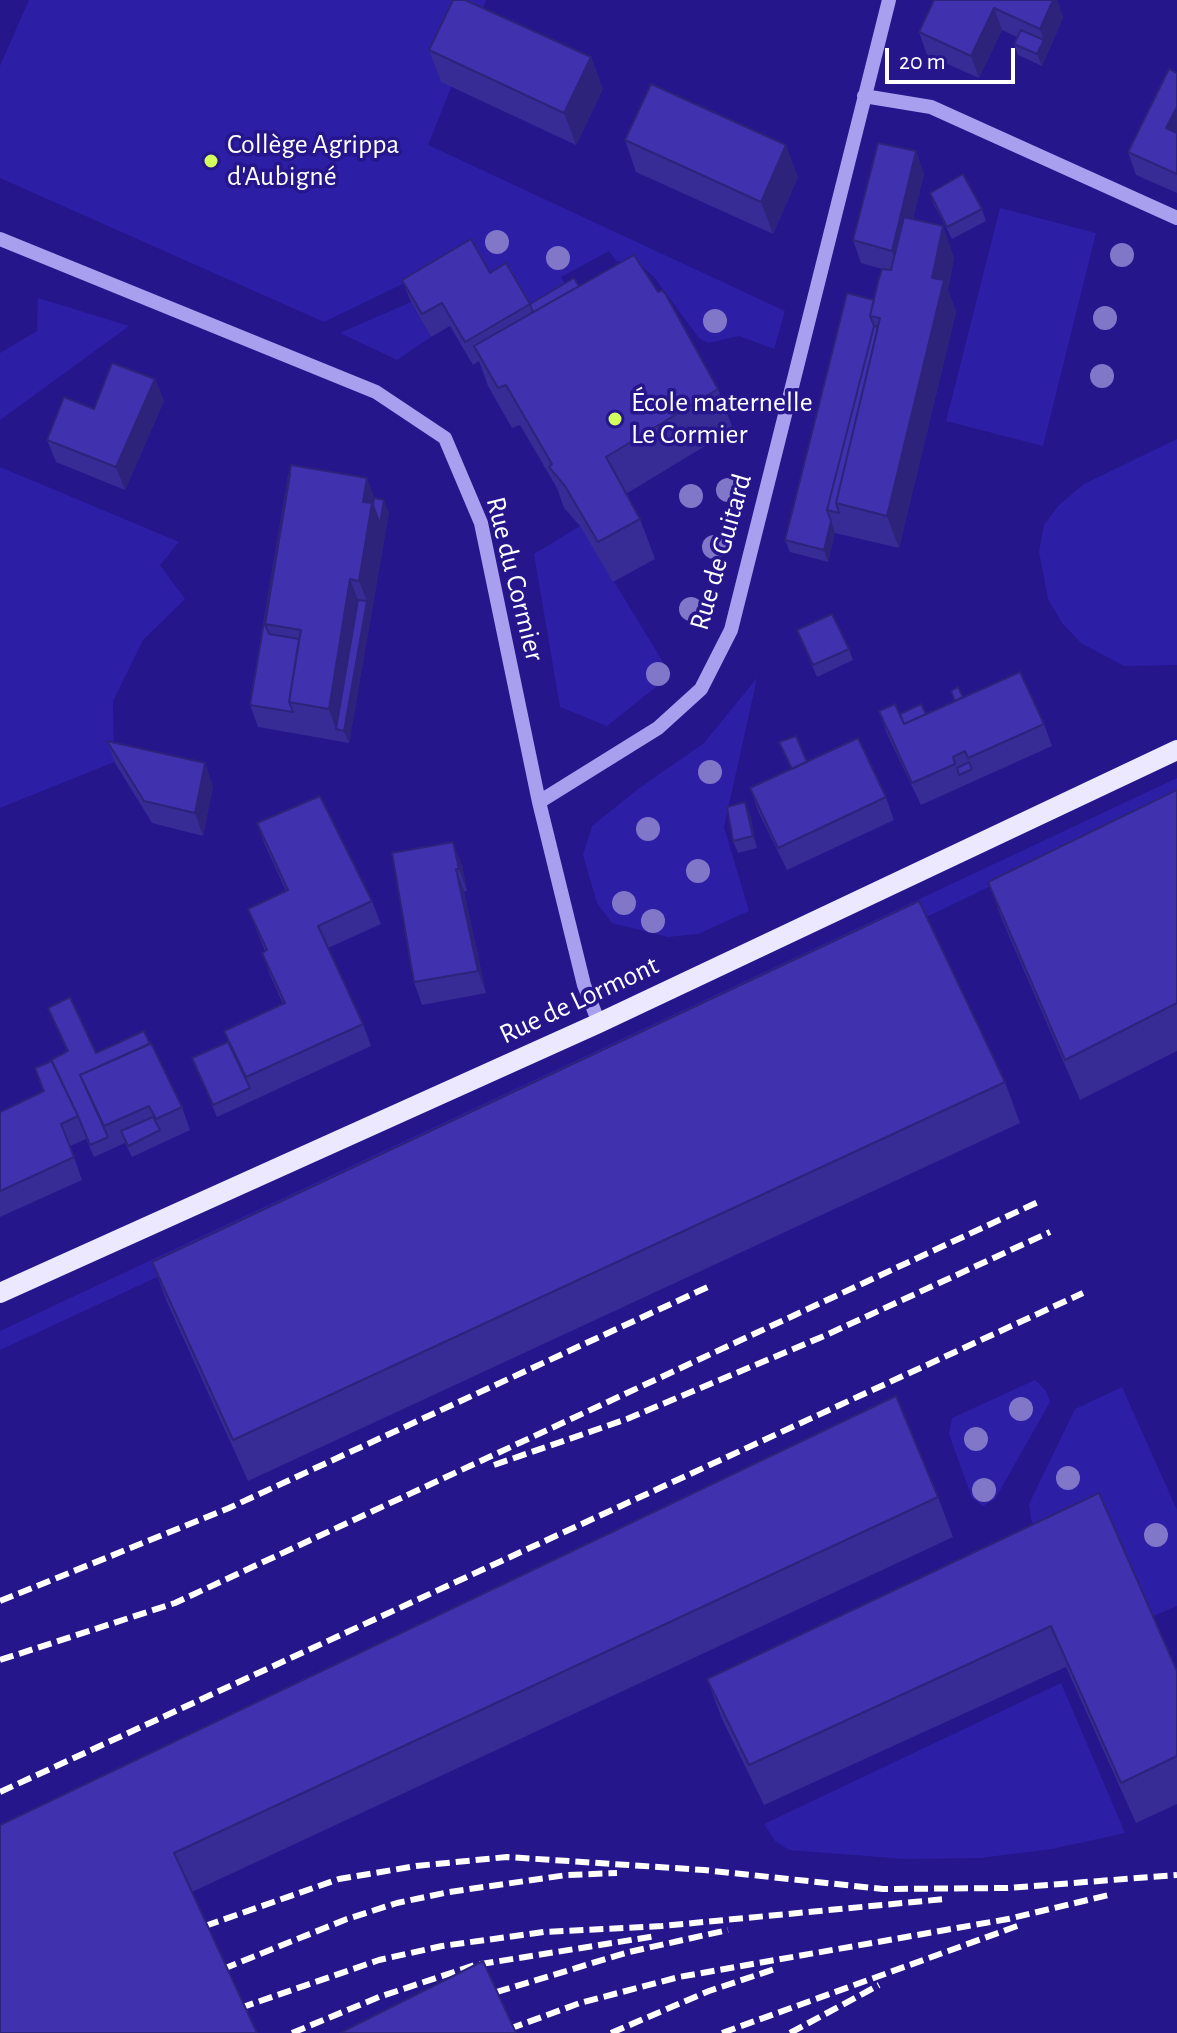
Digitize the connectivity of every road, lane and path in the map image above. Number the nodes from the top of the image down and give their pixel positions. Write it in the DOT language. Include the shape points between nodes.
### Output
graph roads {
  1 [pos="889,0"];
  2 [pos="864,96"];
  3 [pos="1177,218"];
  4 [pos="0,239"];
  5 [pos="1177,750"];
  6 [pos="539,802"];
  7 [pos="599,1023"];
  8 [pos="0,1293"];
  1 -- 2 [label="street, Rue de Guitard"];
  2 -- 3 [label="street" via="931,107"];
  2 -- 6 [label="street, Rue de Guitard" via="731,630 701,689 658,728"];
  4 -- 6 [label="street, Rue du Cormier" via="376,392 445,438 481,523"];
  5 -- 7 [label="main road, Rue de Lormont"];
  6 -- 7 [label="street, Rue du Cormier" via="584,985"];
  7 -- 8 [label="main road, Rue de Lormont"];
}
